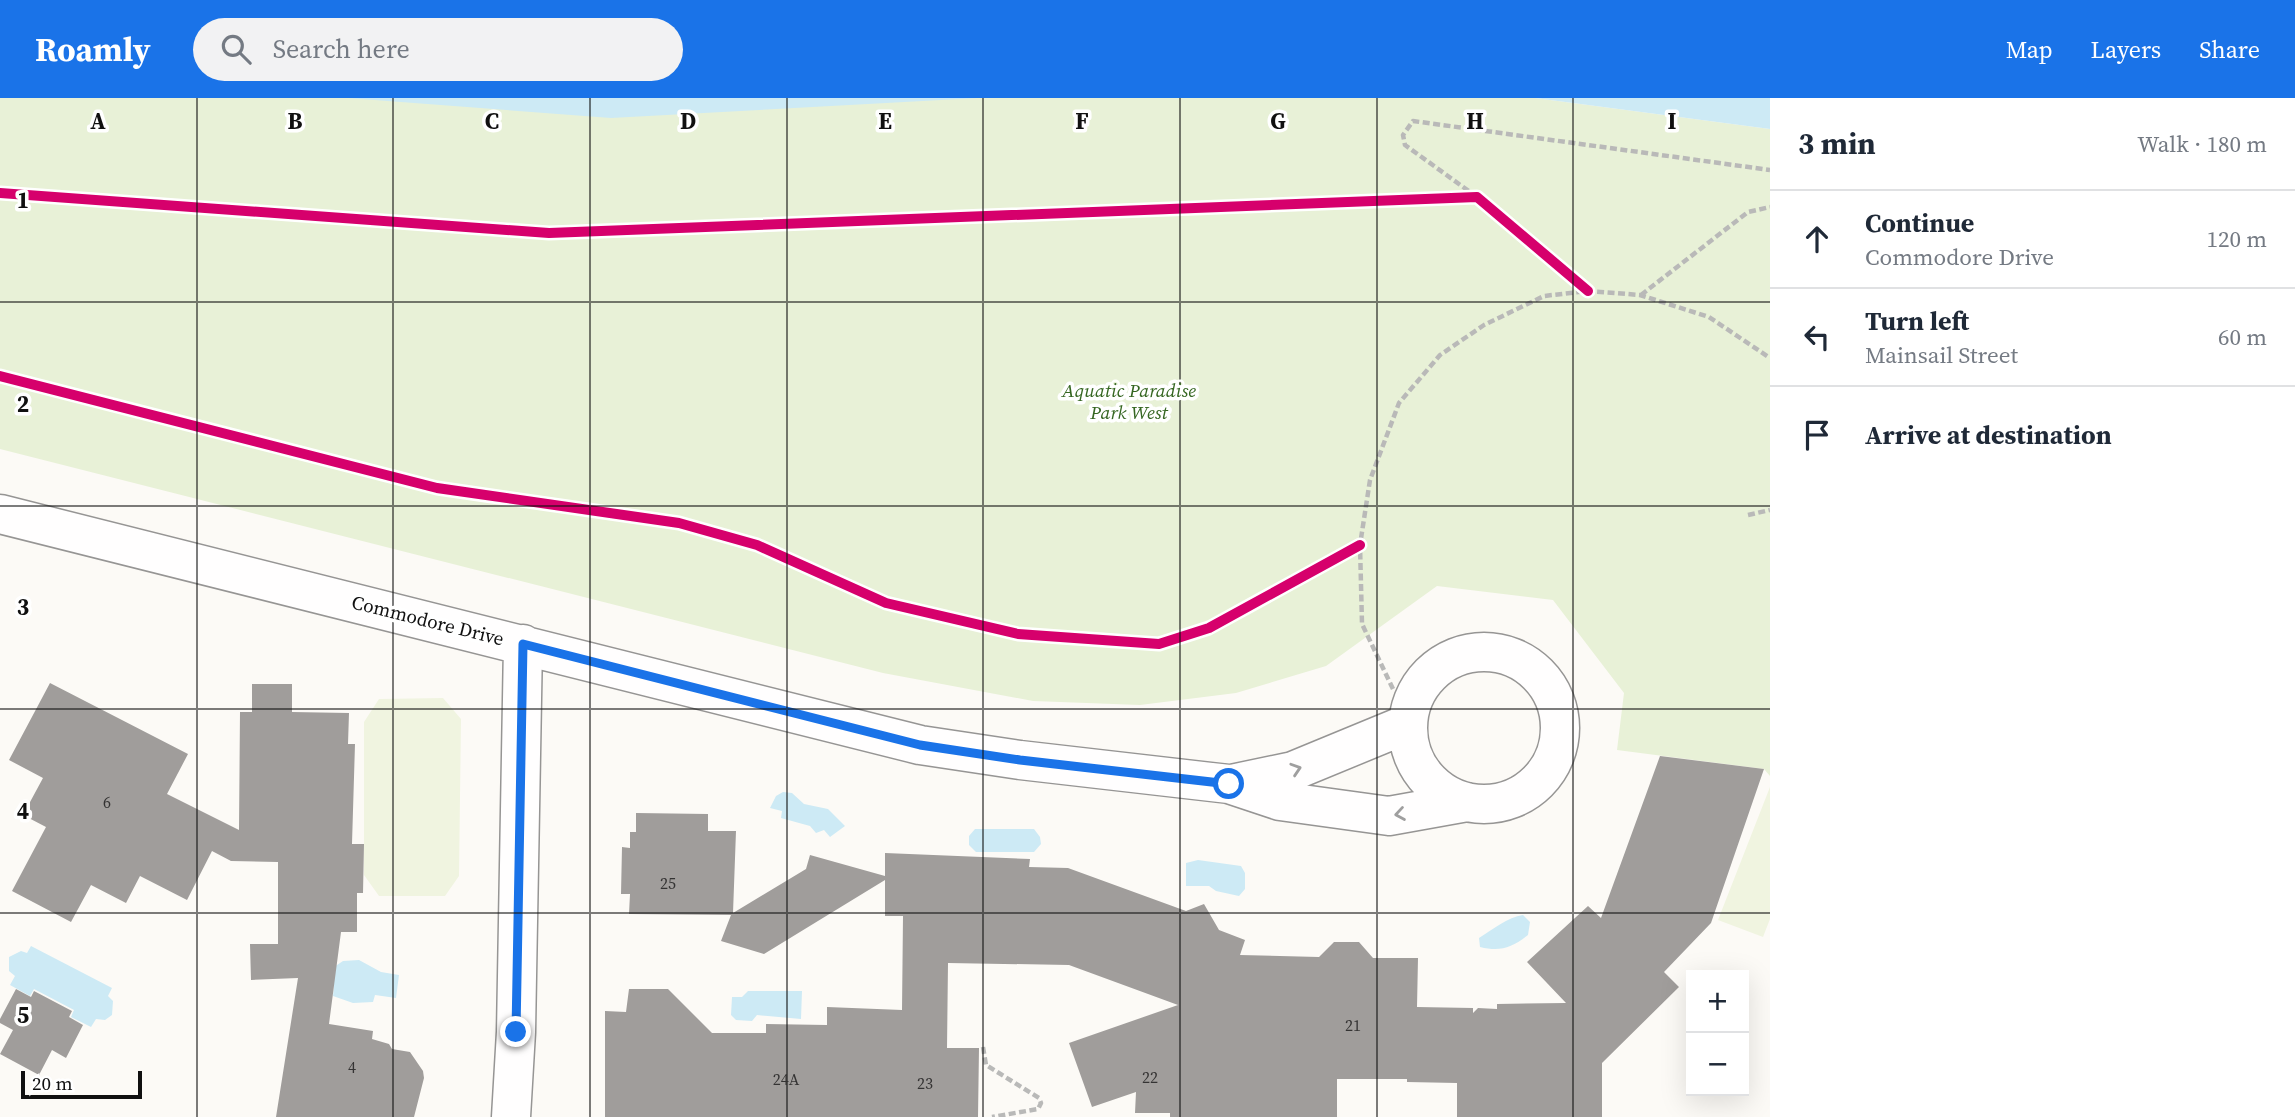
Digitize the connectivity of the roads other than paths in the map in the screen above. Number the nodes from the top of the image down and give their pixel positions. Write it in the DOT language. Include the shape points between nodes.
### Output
graph roads {
  1 [pos="0,514"];
  2 [pos="523,644"];
  3 [pos="1407,721"];
  4 [pos="1229,784"];
  5 [pos="1467,802"];
  6 [pos="511,1117"];
  1 -- 2 [label="street, Commodore Drive"];
  2 -- 4 [label="street, Commodore Drive" via="920,745"];
  2 -- 6 [label="street"];
  4 -- 3 [label="street, Commodore Drive, one-way" via="1293,771"];
  3 -- 5 [label="street" via="1409,745 1423,773 1447,794"];
  3 -- 5 [label="street" via="1415,694 1429,674 1451,659 1475,652 1499,653 1522,662 1541,677 1554,697 1560,720 1550,766 1535,785 1514,798"];
  5 -- 4 [label="street, Commodore Drive, one-way" via="1390,816 1280,801"];
}
